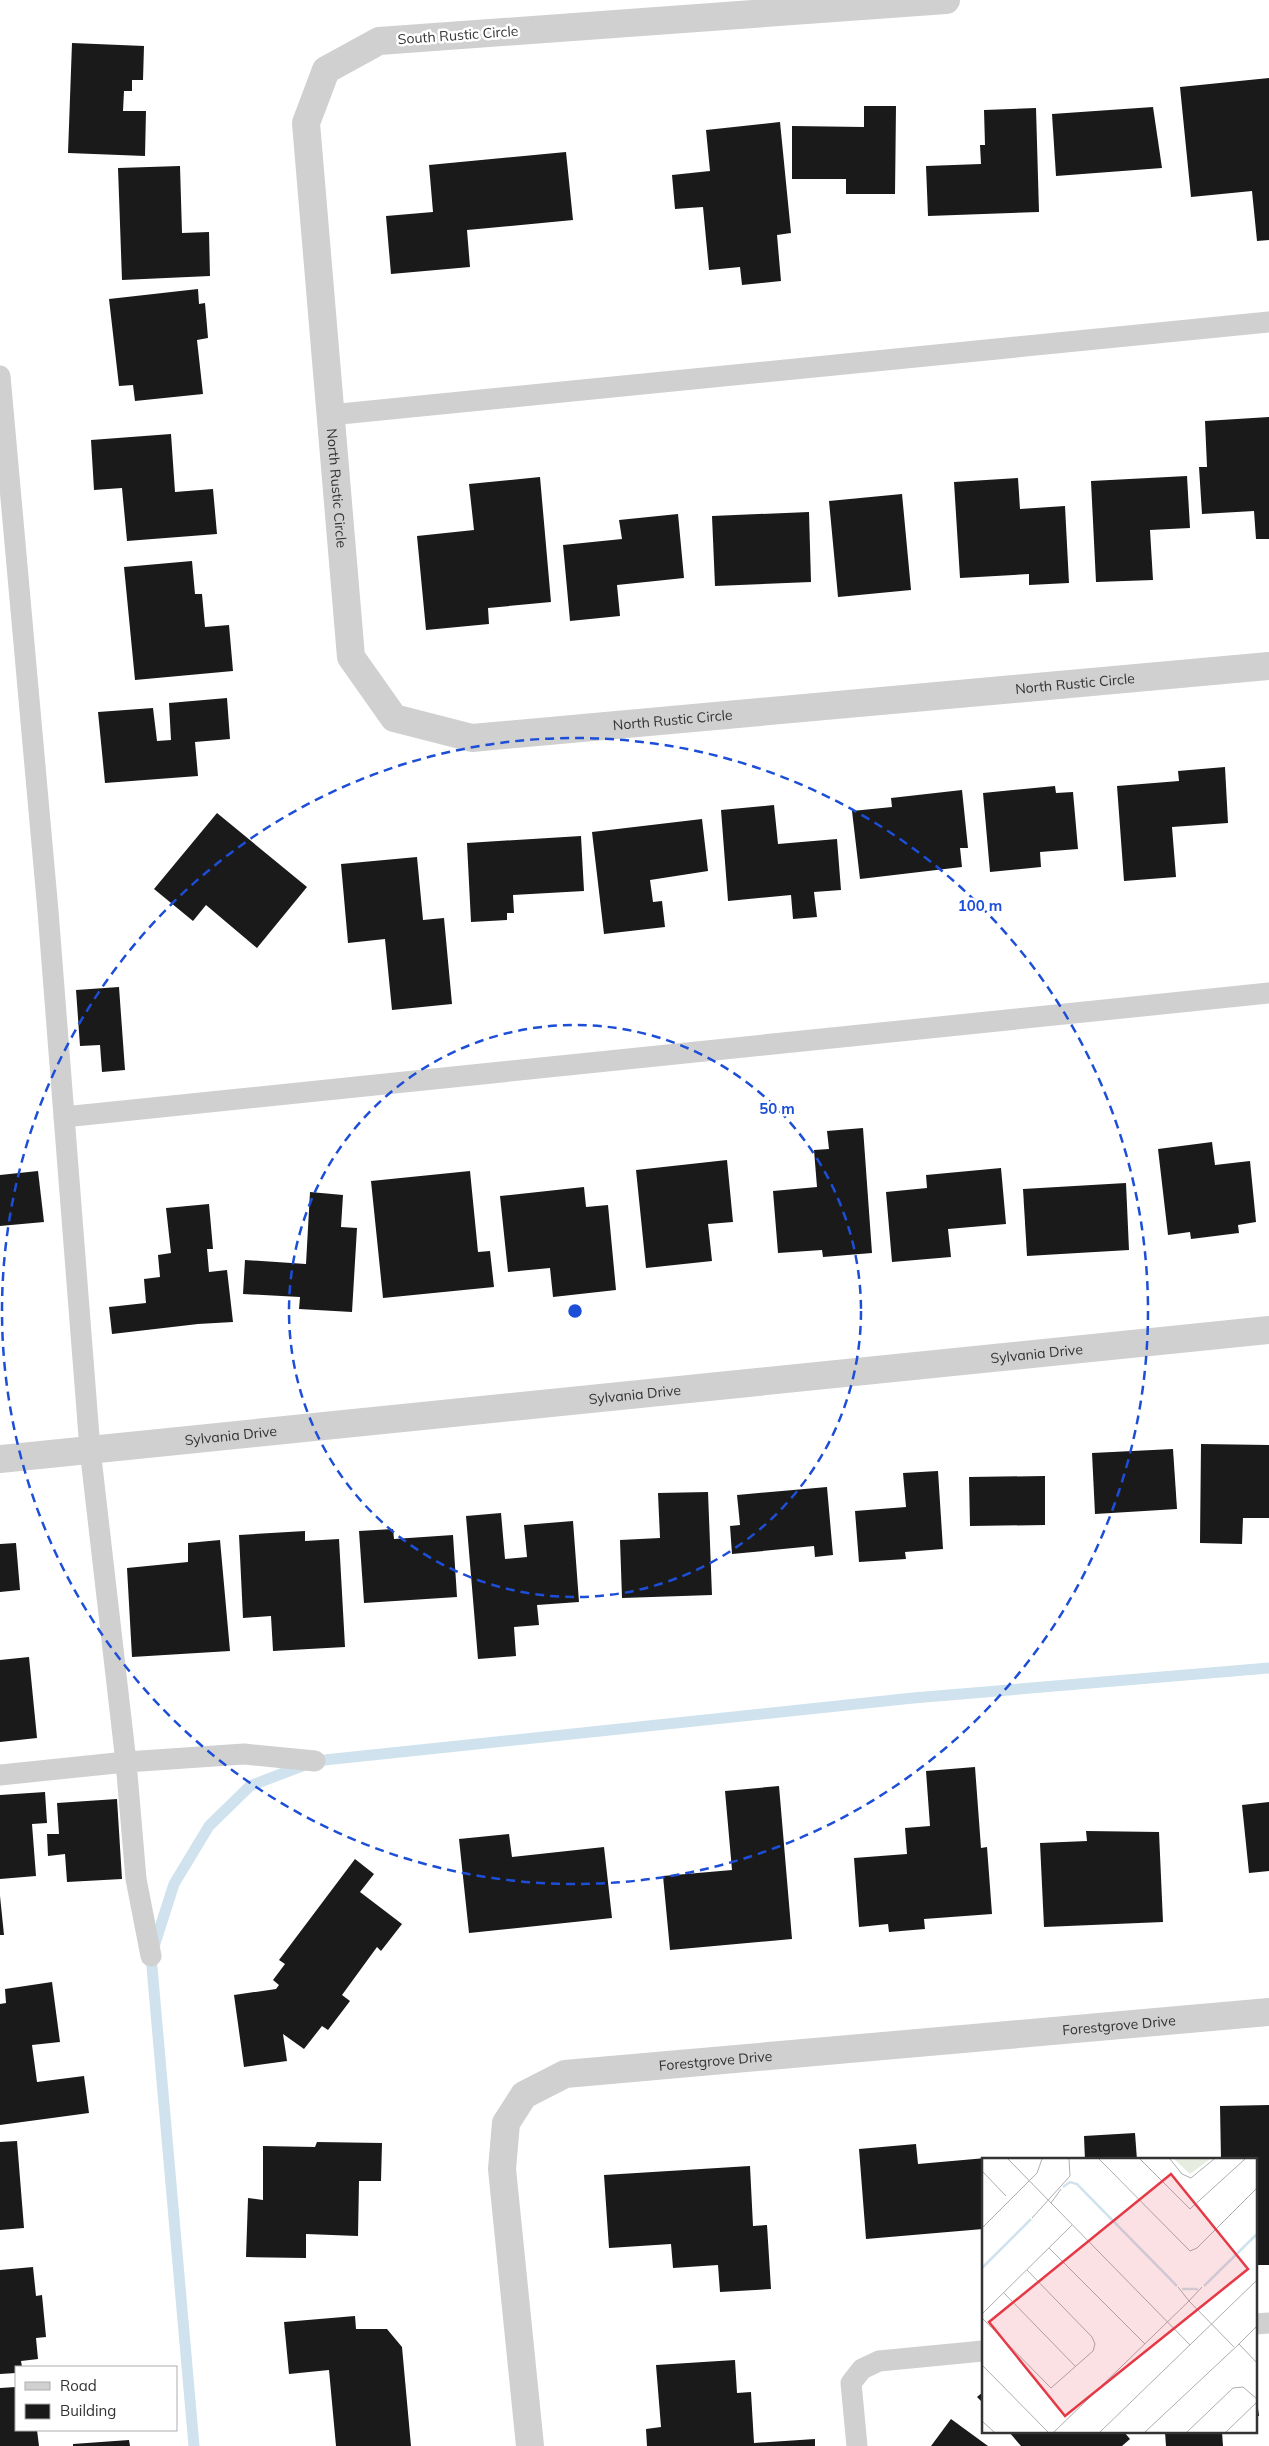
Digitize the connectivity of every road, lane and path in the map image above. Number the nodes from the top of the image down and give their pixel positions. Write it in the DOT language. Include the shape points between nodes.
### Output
graph roads {
  1 [pos="946,0"];
  2 [pos="1269,322"];
  3 [pos="0,376"];
  4 [pos="330,414"];
  5 [pos="1269,666"];
  6 [pos="1269,994"];
  7 [pos="64,1117"];
  8 [pos="1269,1330"];
  9 [pos="90,1449"];
  10 [pos="0,1458"];
  11 [pos="315,1761"];
  12 [pos="126,1762"];
  13 [pos="0,1775"];
  14 [pos="151,1956"];
  15 [pos="1269,2012"];
  16 [pos="1269,2323"];
  17 [pos="1256,2324"];
  18 [pos="982,2351"];
  19 [pos="530,2446"];
  20 [pos="857,2446"];
  1 -- 4 [label="street, South Rustic Circle" via="379,41 326,70 306,123"];
  2 -- 4 [label="lane"];
  3 -- 7 [label="lane"];
  4 -- 5 [label="street, North Rustic Circle" via="351,657 394,718 472,738"];
  6 -- 7 [label="lane"];
  7 -- 9 [label="lane"];
  8 -- 9 [label="street, Sylvania Drive"];
  9 -- 10 [label="street, Sylvania Drive"];
  9 -- 12 [label="lane"];
  11 -- 12 [label="lane" via="244,1754"];
  12 -- 13 [label="lane"];
  12 -- 14 [label="lane" via="136,1879"];
  15 -- 19 [label="street, Forestgrove Drive" via="564,2074 524,2095 506,2123 502,2168"];
  16 -- 17 [label="lane"];
  18 -- 20 [label="lane" via="879,2361 862,2369 852,2383"];
}
